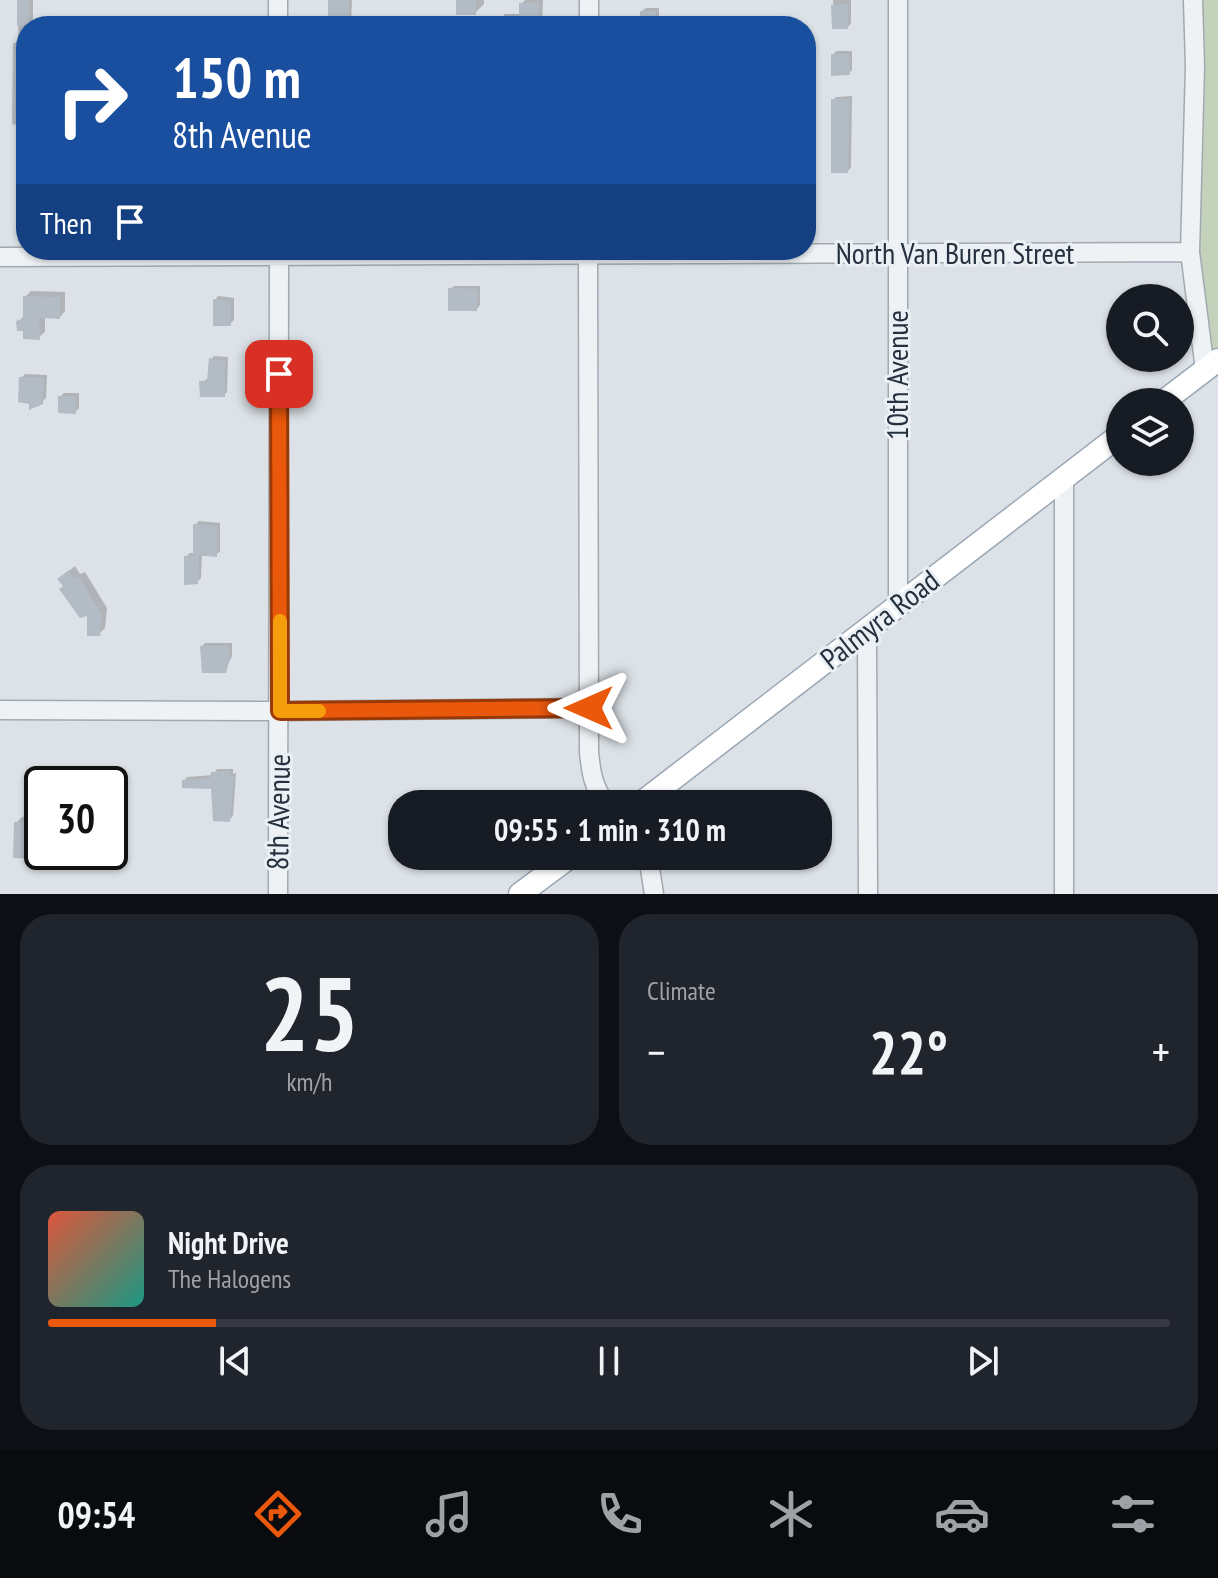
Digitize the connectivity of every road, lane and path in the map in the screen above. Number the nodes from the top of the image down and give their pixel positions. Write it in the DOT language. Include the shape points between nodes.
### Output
graph roads {
  1 [pos="898,0"];
  2 [pos="1193,0"];
  3 [pos="1190,252"];
  4 [pos="816,253"];
  5 [pos="898,254"];
  6 [pos="280,260"];
  7 [pos="588,260"];
  8 [pos="1211,365"];
  9 [pos="1181,388"];
  10 [pos="1106,446"];
  11 [pos="1064,479"];
  12 [pos="898,607"];
  13 [pos="867,632"];
  14 [pos="589,708"];
  15 [pos="0,710"];
  16 [pos="280,711"];
  17 [pos="596,790"];
  18 [pos="658,790"];
  19 [pos="552,870"];
  20 [pos="650,870"];
  21 [pos="278,894"];
  22 [pos="520,894"];
  23 [pos="654,894"];
  24 [pos="868,894"];
  25 [pos="1064,894"];
  1 -- 5 [label="street, 10th Avenue"];
  2 -- 3 [label="street"];
  3 -- 5 [label="street, North Van Buren Street"];
  3 -- 8 [label="street"];
  4 -- 5 [label="street, North Van Buren Street"];
  5 -- 12 [label="street, 10th Avenue"];
  6 -- 16 [label="street, 8th Avenue"];
  7 -- 14 [label="street"];
  8 -- 9 [label="main road"];
  10 -- 11 [label="main road, Palmyra Road"];
  11 -- 12 [label="main road, Palmyra Road"];
  11 -- 25 [label="street"];
  12 -- 13 [label="main road, Palmyra Road"];
  13 -- 18 [label="main road, Palmyra Road"];
  13 -- 24 [label="street"];
  14 -- 16 [label="street"];
  14 -- 17 [label="street"];
  15 -- 16 [label="street"];
  16 -- 21 [label="street, 8th Avenue"];
  19 -- 22 [label="main road"];
  20 -- 23 [label="street"];
}
